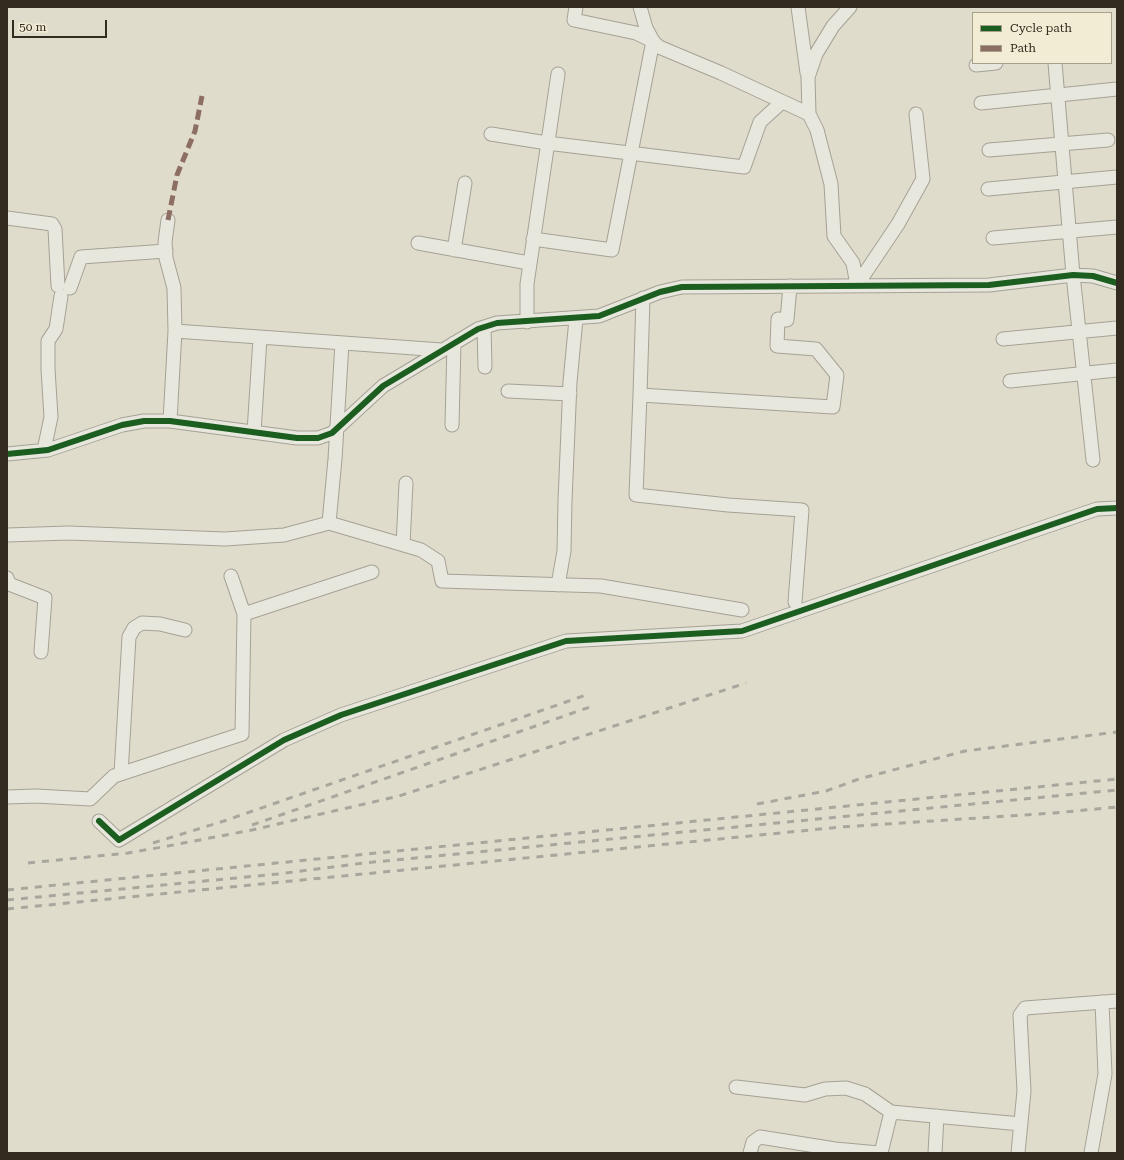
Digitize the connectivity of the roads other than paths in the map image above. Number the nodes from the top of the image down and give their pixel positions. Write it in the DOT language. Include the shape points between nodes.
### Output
graph roads {
  1 [pos="576,7"];
  2 [pos="640,7"];
  3 [pos="798,7"];
  4 [pos="850,7"];
  5 [pos="653,41"];
  6 [pos="986,64"];
  7 [pos="1055,64"];
  8 [pos="976,65"];
  9 [pos="558,74"];
  10 [pos="808,77"];
  11 [pos="1117,89"];
  12 [pos="1059,95"];
  13 [pos="782,102"];
  14 [pos="981,103"];
  15 [pos="809,114"];
  16 [pos="916,114"];
  17 [pos="491,134"];
  18 [pos="1108,140"];
  19 [pos="547,143"];
  20 [pos="1063,144"];
  21 [pos="989,150"];
  22 [pos="631,152"];
  23 [pos="1117,177"];
  24 [pos="1066,182"];
  25 [pos="465,184"];
  26 [pos="988,189"];
  27 [pos="7,218"];
  28 [pos="168,220"];
  29 [pos="1117,227"];
  30 [pos="1070,231"];
  31 [pos="993,238"];
  32 [pos="533,239"];
  33 [pos="418,243"];
  34 [pos="454,250"];
  35 [pos="166,251"];
  36 [pos="529,264"];
  37 [pos="1073,275"];
  38 [pos="1117,283"];
  39 [pos="857,285"];
  40 [pos="790,286"];
  41 [pos="63,290"];
  42 [pos="643,298"];
  43 [pos="576,319"];
  44 [pos="527,322"];
  45 [pos="484,327"];
  46 [pos="1117,328"];
  47 [pos="175,331"];
  48 [pos="1079,332"];
  49 [pos="260,338"];
  50 [pos="1003,339"];
  51 [pos="342,343"];
  52 [pos="454,343"];
  53 [pos="442,350"];
  54 [pos="485,367"];
  55 [pos="1117,370"];
  56 [pos="1084,373"];
  57 [pos="1010,381"];
  58 [pos="508,391"];
  59 [pos="570,394"];
  60 [pos="640,395"];
  61 [pos="170,421"];
  62 [pos="452,425"];
  63 [pos="337,428"];
  64 [pos="254,432"];
  65 [pos="44,450"];
  66 [pos="7,454"];
  67 [pos="1093,460"];
  68 [pos="406,483"];
  69 [pos="1117,508"];
  70 [pos="329,523"];
  71 [pos="7,535"];
  72 [pos="403,544"];
  73 [pos="372,572"];
  74 [pos="231,576"];
  75 [pos="8,582"];
  76 [pos="558,585"];
  77 [pos="795,602"];
  78 [pos="742,610"];
  79 [pos="244,614"];
  80 [pos="185,630"];
  81 [pos="41,652"];
  82 [pos="121,774"];
  83 [pos="7,797"];
  84 [pos="99,821"];
  85 [pos="1117,1001"];
  86 [pos="1102,1002"];
  87 [pos="736,1087"];
  88 [pos="891,1112"];
  89 [pos="937,1116"];
  90 [pos="1021,1124"];
  91 [pos="750,1153"];
  92 [pos="880,1153"];
  93 [pos="935,1153"];
  94 [pos="1018,1153"];
  95 [pos="1092,1153"];
  1 -- 5 [label="street" via="574,20 636,33"];
  2 -- 5 [label="street"];
  3 -- 10 [label="street"];
  4 -- 10 [label="street" via="833,26 816,54"];
  5 -- 13 [label="street" via="659,47"];
  5 -- 22 [label="street"];
  6 -- 8 [label="street"];
  7 -- 12 [label="street"];
  9 -- 19 [label="street"];
  10 -- 15 [label="street"];
  11 -- 12 [label="street"];
  12 -- 14 [label="street"];
  12 -- 20 [label="street"];
  13 -- 15 [label="street"];
  13 -- 22 [label="street" via="760,122 744,167"];
  15 -- 39 [label="street" via="817,130 831,184 834,236 853,263"];
  16 -- 39 [label="street" via="923,179 898,224"];
  17 -- 19 [label="street"];
  18 -- 20 [label="street"];
  19 -- 22 [label="street"];
  19 -- 32 [label="street"];
  20 -- 21 [label="street"];
  20 -- 24 [label="street"];
  22 -- 32 [label="street" via="612,250"];
  23 -- 24 [label="street"];
  24 -- 26 [label="street"];
  24 -- 30 [label="street"];
  25 -- 34 [label="street"];
  27 -- 41 [label="street" via="52,224 55,229"];
  28 -- 35 [label="street"];
  29 -- 30 [label="street"];
  30 -- 31 [label="street"];
  30 -- 37 [label="street"];
  32 -- 36 [label="street"];
  33 -- 34 [label="street"];
  34 -- 36 [label="street"];
  35 -- 41 [label="street" via="81,256"];
  35 -- 47 [label="street" via="174,288"];
  36 -- 44 [label="street" via="526,284"];
  37 -- 38 [label="street" via="1093,276"];
  37 -- 39 [label="street" via="989,285"];
  37 -- 48 [label="street"];
  39 -- 40 [label="street"];
  40 -- 42 [label="street" via="682,287"];
  40 -- 60 [label="street" via="787,320 778,319 777,346 816,349 837,375 833,407"];
  41 -- 65 [label="street" via="56,330 48,341 51,417"];
  42 -- 43 [label="street" via="599,316"];
  42 -- 60 [label="street"];
  43 -- 44 [label="street"];
  43 -- 59 [label="street"];
  44 -- 45 [label="street" via="497,323"];
  45 -- 52 [label="street"];
  45 -- 54 [label="street"];
  46 -- 48 [label="street"];
  47 -- 49 [label="street"];
  47 -- 61 [label="street"];
  48 -- 50 [label="street"];
  48 -- 56 [label="street"];
  49 -- 51 [label="street"];
  49 -- 64 [label="street"];
  51 -- 53 [label="street"];
  51 -- 63 [label="street"];
  52 -- 53 [label="street"];
  52 -- 62 [label="street"];
  53 -- 63 [label="street" via="383,386"];
  55 -- 56 [label="street"];
  56 -- 57 [label="street"];
  56 -- 67 [label="street"];
  58 -- 59 [label="street"];
  59 -- 76 [label="street" via="564,551"];
  60 -- 77 [label="street" via="636,494 728,505 802,510"];
  61 -- 64 [label="street"];
  61 -- 65 [label="street" via="144,421 122,425"];
  63 -- 64 [label="street" via="332,433 318,438 296,438"];
  63 -- 70 [label="street"];
  65 -- 66 [label="street"];
  68 -- 72 [label="street"];
  69 -- 84 [label="street" via="1097,509 742,631 566,641 341,715 284,740 119,840"];
  70 -- 71 [label="street" via="284,535 225,539 69,533"];
  70 -- 72 [label="street"];
  72 -- 76 [label="street" via="421,550 438,561 442,581"];
  73 -- 79 [label="street"];
  74 -- 79 [label="street"];
  75 -- 81 [label="street" via="46,598"];
  76 -- 78 [label="street" via="601,586"];
  79 -- 82 [label="street" via="242,734"];
  80 -- 82 [label="street" via="142,623 134,628 129,637"];
  82 -- 83 [label="street" via="114,776 90,799"];
  85 -- 86 [label="street"];
  86 -- 90 [label="street" via="1025,1008 1020,1015 1024,1091"];
  86 -- 95 [label="street" via="1105,1074"];
  87 -- 88 [label="street" via="805,1095 825,1089 846,1088 865,1094"];
  88 -- 89 [label="street"];
  88 -- 92 [label="street"];
  89 -- 90 [label="street"];
  89 -- 93 [label="street"];
  90 -- 94 [label="street"];
  91 -- 92 [label="street" via="753,1142 760,1137"];
}
